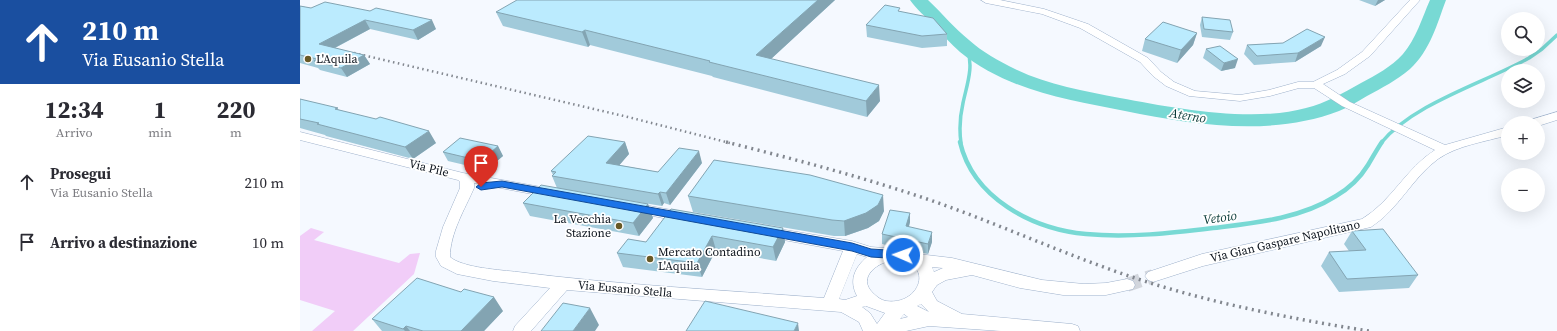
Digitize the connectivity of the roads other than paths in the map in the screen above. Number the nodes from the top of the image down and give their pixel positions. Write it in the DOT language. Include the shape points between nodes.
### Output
graph roads {
  1 [pos="986,0"];
  2 [pos="1415,0"];
  3 [pos="1317,85"];
  4 [pos="1557,116"];
  5 [pos="1545,120"];
  6 [pos="1501,133"];
  7 [pos="300,136"];
  8 [pos="1445,150"];
  9 [pos="463,177"];
  10 [pos="502,184"];
  11 [pos="565,195"];
  12 [pos="462,202"];
  13 [pos="620,205"];
  14 [pos="698,219"];
  15 [pos="752,229"];
  16 [pos="852,247"];
  17 [pos="889,254"];
  18 [pos="915,259"];
  19 [pos="975,271"];
  20 [pos="1153,276"];
  21 [pos="563,284"];
  22 [pos="1127,285"];
  23 [pos="926,288"];
  24 [pos="870,300"];
  25 [pos="835,306"];
  26 [pos="902,306"];
  27 [pos="930,319"];
  28 [pos="968,321"];
  29 [pos="522,331"];
  30 [pos="872,331"];
  31 [pos="881,331"];
  32 [pos="889,331"];
  33 [pos="1072,331"];
  1 -- 3 [label="street" via="1044,12 1084,26 1144,60 1170,84 1193,94 1240,98 1298,86"];
  2 -- 3 [label="street" via="1366,54 1351,66 1318,82"];
  3 -- 8 [label="street" via="1364,112"];
  4 -- 5 [label="street"];
  6 -- 8 [label="street, Via Gian Gaspare Napolitano"];
  7 -- 9 [label="street, Via Pile"];
  8 -- 20 [label="street, Via Gian Gaspare Napolitano" via="1433,156 1387,207 1366,223 1202,260"];
  9 -- 10 [label="street, Via Pile"];
  9 -- 12 [label="street, Via Eusanio Stella" via="468,185"];
  10 -- 11 [label="street, Via Pile"];
  10 -- 12 [label="street, Via Eusanio Stella" via="478,188 468,194"];
  12 -- 21 [label="street, Via Eusanio Stella" via="450,227 443,251 444,260 449,265 493,275"];
  13 -- 14 [label="street"];
  15 -- 16 [label="street"];
  16 -- 17 [label="street" via="871,253"];
  16 -- 25 [label="street"];
  17 -- 18 [label="street"];
  17 -- 24 [label="street" via="871,262 862,272 860,285"];
  18 -- 19 [label="street"];
  18 -- 23 [label="street" via="926,270"];
  19 -- 22 [label="street" via="1067,290 1096,291"];
  19 -- 23 [label="street" via="946,273"];
  21 -- 25 [label="street, Via Eusanio Stella"];
  21 -- 29 [label="street"];
  23 -- 26 [label="street" via="915,301"];
  23 -- 28 [label="street" via="928,301 933,307"];
  24 -- 25 [label="street, Via Eusanio Stella"];
  24 -- 26 [label="street" via="884,306"];
  24 -- 30 [label="street" via="873,314"];
  25 -- 30 [label="street" via="852,309 863,316"];
  26 -- 27 [label="street" via="923,318"];
  26 -- 31 [label="street"];
  27 -- 28 [label="street"];
  27 -- 32 [label="street" via="905,324"];
  28 -- 33 [label="street"];
}
